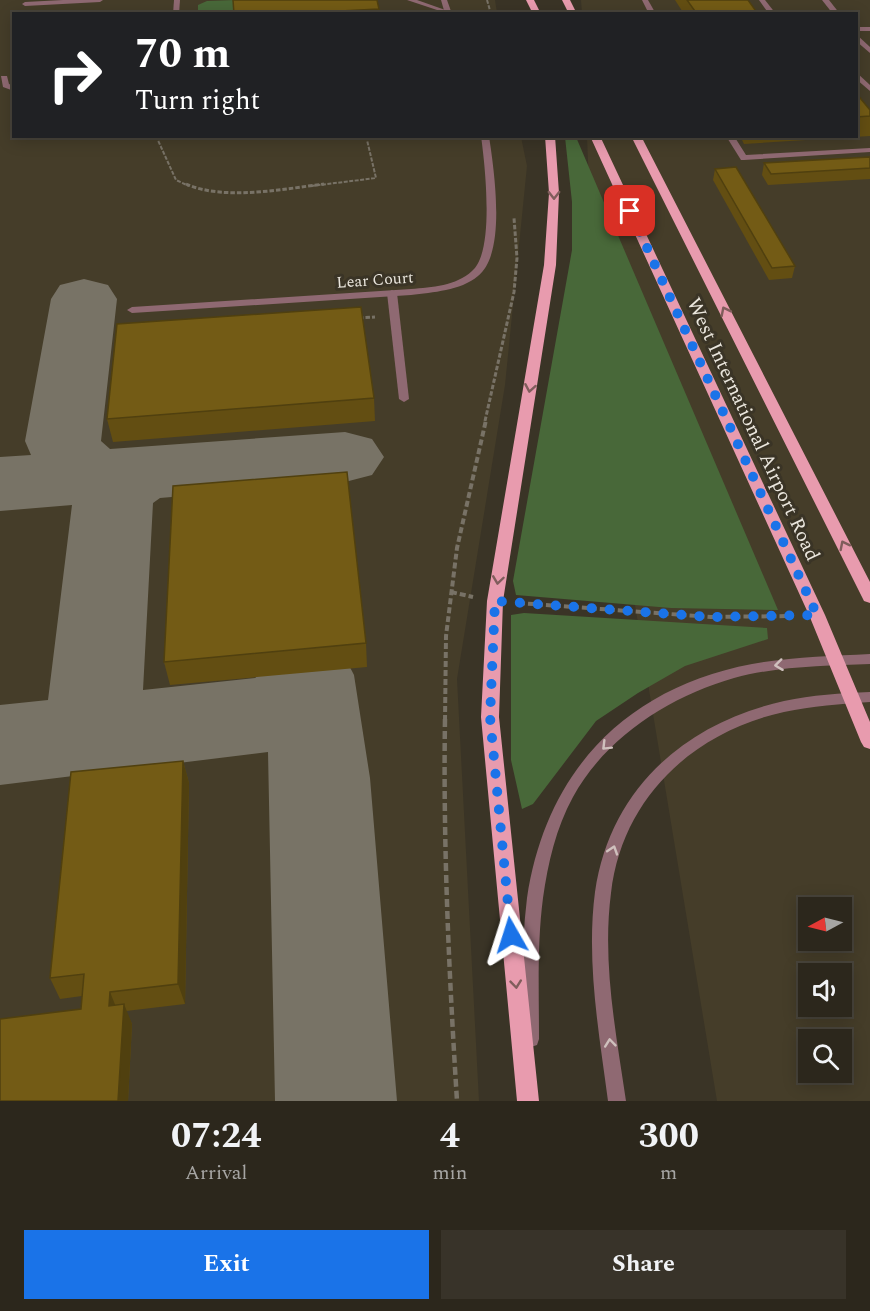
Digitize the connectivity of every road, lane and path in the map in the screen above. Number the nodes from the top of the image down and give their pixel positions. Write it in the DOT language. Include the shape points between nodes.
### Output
graph roads {
  1 [pos="100,0"];
  2 [pos="410,0"];
  3 [pos="762,0"];
  4 [pos="825,0"];
  5 [pos="25,4"];
  6 [pos="445,12"];
  7 [pos="771,12"];
  8 [pos="835,12"];
  9 [pos="858,38"];
  10 [pos="870,51"];
  11 [pos="858,76"];
  12 [pos="4,78"];
  13 [pos="12,88"];
  14 [pos="870,89"];
  15 [pos="157,138"];
  16 [pos="485,138"];
  17 [pos="550,138"];
  18 [pos="596,138"];
  19 [pos="637,138"];
  20 [pos="731,138"];
  21 [pos="367,140"];
  22 [pos="870,150"];
  23 [pos="392,293"];
  24 [pos="132,310"];
  25 [pos="376,317"];
  26 [pos="354,318"];
  27 [pos="404,399"];
  28 [pos="451,592"];
  29 [pos="870,597"];
  30 [pos="495,601"];
  31 [pos="817,615"];
  32 [pos="870,659"];
  33 [pos="837,660"];
  34 [pos="861,698"];
  35 [pos="870,742"];
  36 [pos="530,1101"];
  37 [pos="617,1101"];
  1 -- 5 [label="street"];
  2 -- 6 [label="street"];
  3 -- 7 [label="street"];
  4 -- 8 [label="street"];
  9 -- 10 [label="street"];
  11 -- 14 [label="street"];
  12 -- 13 [label="street"];
  15 -- 21 [label="path" via="176,180 201,191 261,192 376,178"];
  16 -- 23 [label="street, Lear Court" via="491,191 483,265 455,284"];
  17 -- 30 [label="main road, one-way" via="554,193 550,265"];
  18 -- 31 [label="main road, West International Airport Road"];
  29 -- 19 [label="main road, West International Airport Road, one-way"];
  20 -- 22 [label="street" via="744,158"];
  23 -- 24 [label="street, Lear Court"];
  23 -- 27 [label="street"];
  25 -- 26 [label="path"];
  28 -- 30 [label="path"];
  30 -- 31 [label="path" via="711,617"];
  30 -- 36 [label="main road, one-way" via="491,726"];
  31 -- 33 [label="main road, West International Airport Road"];
  32 -- 33 [label="street"];
  33 -- 34 [label="main road, West International Airport Road"];
  33 -- 36 [label="street, one-way" via="744,671 691,687 634,720 580,775 548,840 535,901"];
  34 -- 35 [label="main road, West International Airport Road"];
  37 -- 34 [label="street, one-way" via="602,963 603,895 617,836 635,803 674,759 711,733 773,710"];
}
